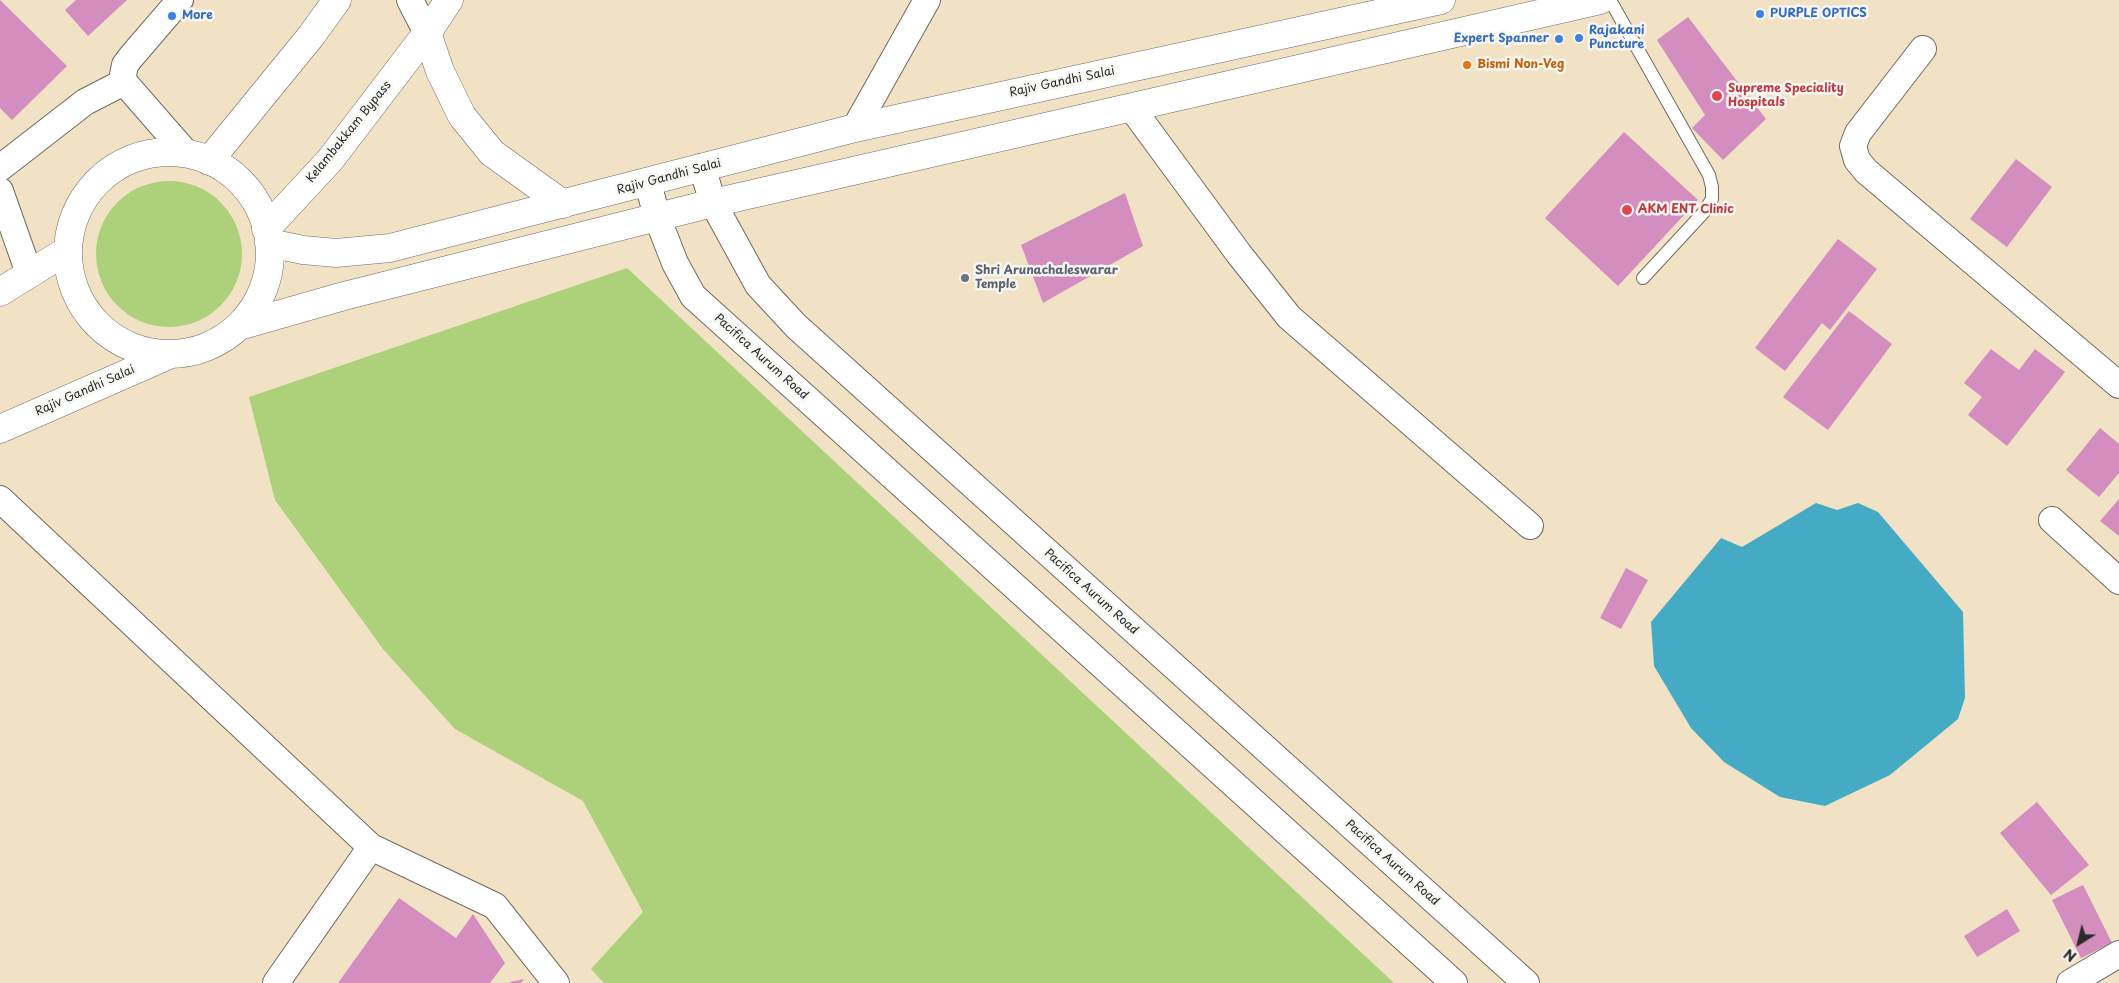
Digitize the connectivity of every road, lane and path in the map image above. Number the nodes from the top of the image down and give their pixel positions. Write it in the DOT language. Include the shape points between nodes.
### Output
graph roads {
  1 [pos="180,0"];
  2 [pos="337,0"];
  3 [pos="410,0"];
  4 [pos="449,0"];
  5 [pos="927,0"];
  6 [pos="1441,0"];
  7 [pos="1600,0"];
  8 [pos="1610,0"];
  9 [pos="427,33"];
  10 [pos="1923,49"];
  11 [pos="124,82"];
  12 [pos="1131,107"];
  13 [pos="855,128"];
  14 [pos="198,157"];
  15 [pos="702,167"];
  16 [pos="0,168"];
  17 [pos="648,183"];
  18 [pos="0,191"];
  19 [pos="713,203"];
  20 [pos="564,204"];
  21 [pos="657,217"];
  22 [pos="268,236"];
  23 [pos="68,250"];
  24 [pos="29,273"];
  25 [pos="1643,278"];
  26 [pos="0,292"];
  27 [pos="239,326"];
  28 [pos="169,355"];
  29 [pos="2119,385"];
  30 [pos="0,429"];
  31 [pos="0,500"];
  32 [pos="2052,520"];
  33 [pos="1530,526"];
  34 [pos="2119,581"];
  35 [pos="371,847"];
  36 [pos="2119,954"];
  37 [pos="276,983"];
  38 [pos="556,983"];
  39 [pos="1454,983"];
  40 [pos="1526,983"];
  41 [pos="2070,983"];
  1 -- 11 [label="street" via="125,65"];
  2 -- 14 [label="main road" via="310,36"];
  3 -- 9 [label="street"];
  4 -- 9 [label="main road, Kelambakkam Bypass"];
  5 -- 13 [label="street"];
  6 -- 13 [label="main road, Rajiv Gandhi Salai"];
  7 -- 12 [label="main road"];
  8 -- 25 [label="lane" via="1709,175 1712,187 1712,199 1704,212"];
  9 -- 20 [label="main road" via="440,71 462,116 492,153"];
  9 -- 22 [label="main road, Kelambakkam Bypass"];
  10 -- 29 [label="street" via="1858,132 1853,146 1856,160"];
  11 -- 14 [label="street"];
  11 -- 16 [label="street" via="85,102"];
  12 -- 19 [label="main road"];
  12 -- 33 [label="street" via="1289,316"];
  13 -- 15 [label="main road, Rajiv Gandhi Salai"];
  14 -- 22 [label="main road" via="219,166 246,187 264,217"];
  14 -- 23 [label="main road" via="152,154 119,165 93,186 74,216"];
  15 -- 17 [label="main road, Rajiv Gandhi Salai"];
  15 -- 19 [label="street, Pacifica Aurum Road"];
  17 -- 20 [label="main road, Rajiv Gandhi Salai"];
  17 -- 21 [label="street, Pacifica Aurum Road"];
  18 -- 24 [label="street"];
  19 -- 21 [label="main road"];
  19 -- 40 [label="street, Pacifica Aurum Road" via="758,285 796,326"];
  20 -- 22 [label="main road, Rajiv Gandhi Salai" via="390,248 336,253 303,250"];
  21 -- 27 [label="main road" via="344,296"];
  21 -- 39 [label="street, Pacifica Aurum Road" via="675,264 693,296"];
  22 -- 27 [label="main road" via="271,251 266,283 252,312"];
  23 -- 24 [label="main road"];
  23 -- 28 [label="main road" via="72,282 86,311 108,334 137,350"];
  24 -- 26 [label="main road"];
  27 -- 28 [label="main road" via="230,335 201,350"];
  28 -- 30 [label="main road, Rajiv Gandhi Salai"];
  31 -- 35 [label="street"];
  32 -- 34 [label="street"];
  35 -- 37 [label="street"];
  35 -- 38 [label="street" via="495,906"];
  36 -- 41 [label="street"];
}
